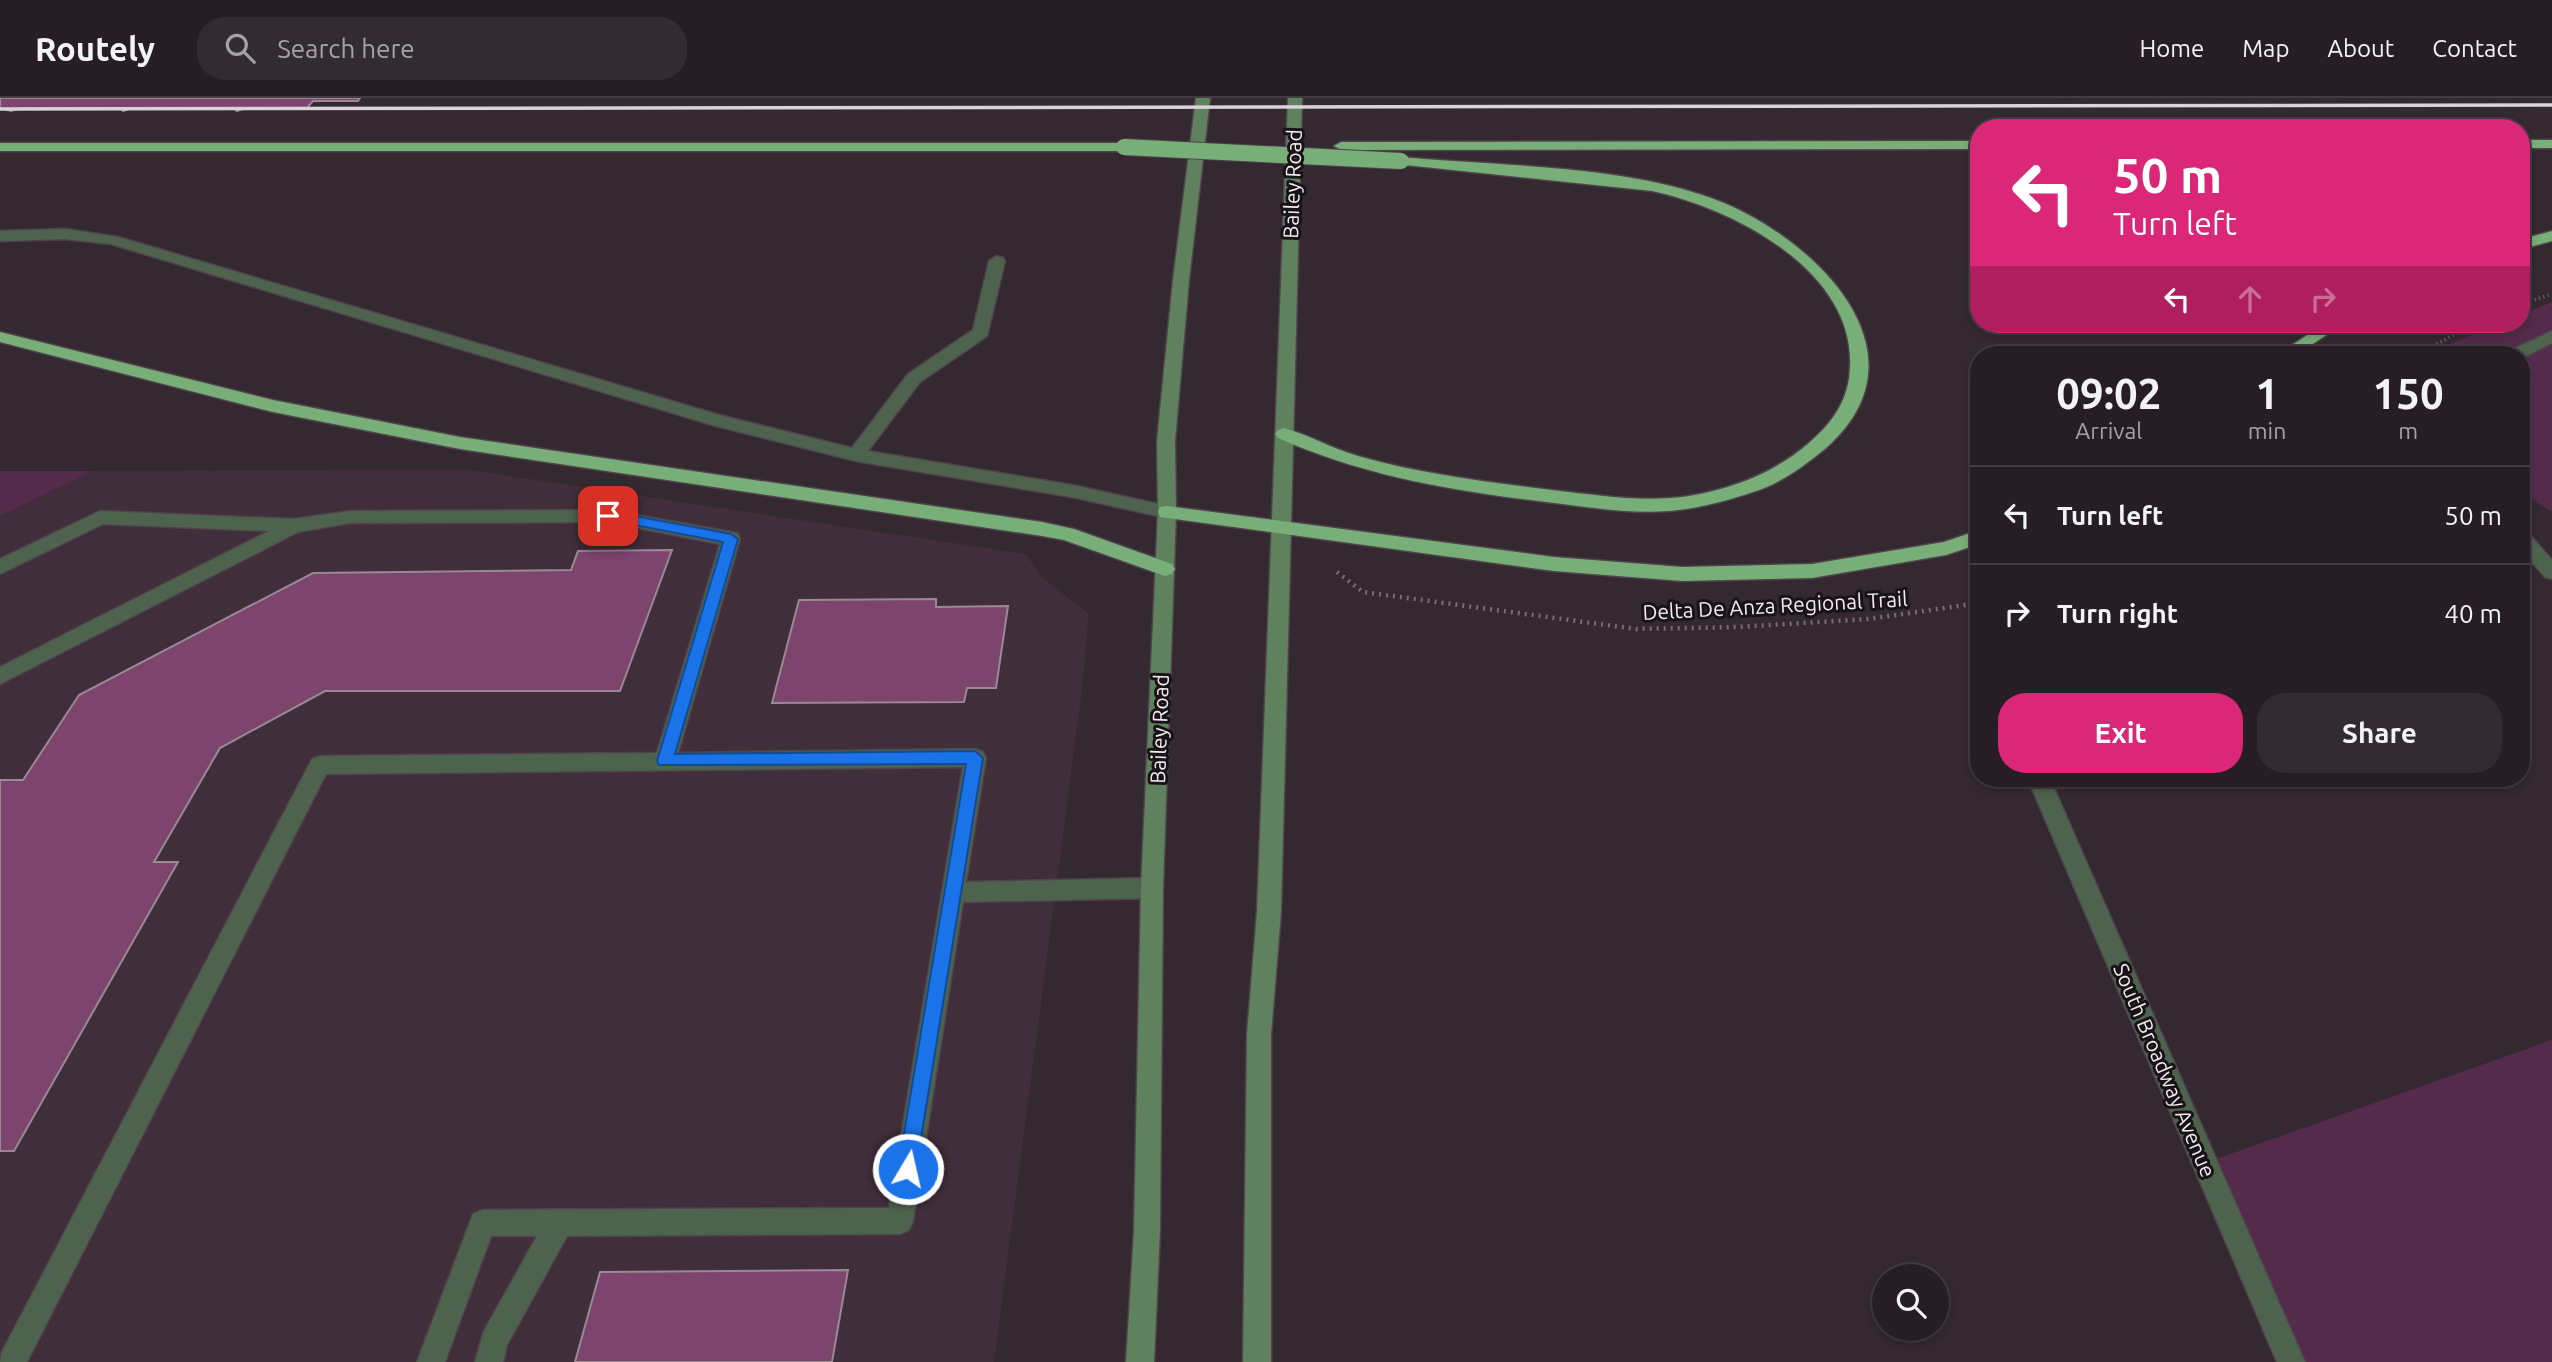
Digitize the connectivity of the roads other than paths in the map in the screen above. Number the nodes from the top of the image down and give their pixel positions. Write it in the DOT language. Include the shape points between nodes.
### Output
graph roads {
  1 [pos="1203,98"];
  2 [pos="1295,98"];
  3 [pos="2530,144"];
  4 [pos="2552,144"];
  5 [pos="1970,145"];
  6 [pos="0,147"];
  7 [pos="1124,147"];
  8 [pos="0,236"];
  9 [pos="2552,236"];
  10 [pos="2530,242"];
  11 [pos="997,261"];
  12 [pos="2320,333"];
  13 [pos="2552,336"];
  14 [pos="0,337"];
  15 [pos="2300,346"];
  16 [pos="2530,347"];
  17 [pos="1284,435"];
  18 [pos="856,455"];
  19 [pos="1167,512"];
  20 [pos="294,526"];
  21 [pos="1282,529"];
  22 [pos="1970,540"];
  23 [pos="2530,547"];
  24 [pos="0,567"];
  25 [pos="1165,569"];
  26 [pos="2552,572"];
  27 [pos="0,676"];
  28 [pos="665,761"];
  29 [pos="2042,787"];
  30 [pos="1152,888"];
  31 [pos="953,892"];
  32 [pos="559,1223"];
  33 [pos="12,1362"];
  34 [pos="431,1362"];
  35 [pos="489,1362"];
  36 [pos="1140,1362"];
  37 [pos="1257,1362"];
  38 [pos="2291,1362"];
  1 -- 19 [label="main road, Bailey Road" via="1166,441"];
  2 -- 17 [label="main road, Bailey Road"];
  3 -- 4 [label="highway"];
  5 -- 7 [label="highway, bridge"];
  6 -- 7 [label="highway"];
  7 -- 17 [label="highway, bridge" via="1401,161 1590,178 1708,201 1797,250 1825,279 1848,313 1859,350 1858,385 1844,416 1816,448 1768,480 1704,499 1635,506 1439,480 1334,456"];
  8 -- 18 [label="street" via="65,234 124,243 716,420"];
  9 -- 10 [label="highway"];
  11 -- 18 [label="street" via="981,332 914,378"];
  12 -- 15 [label="highway"];
  13 -- 16 [label="street"];
  14 -- 25 [label="highway" via="273,406 460,443 1067,534"];
  17 -- 21 [label="main road, Bailey Road"];
  18 -- 19 [label="street" via="1072,491"];
  19 -- 21 [label="highway"];
  19 -- 25 [label="main road, Bailey Road"];
  20 -- 24 [label="street" via="100,517"];
  20 -- 27 [label="street"];
  20 -- 28 [label="street" via="349,517 608,516 731,539"];
  21 -- 22 [label="highway" via="1554,564 1682,574 1812,571"];
  21 -- 37 [label="main road, Bailey Road" via="1269,912 1259,1034"];
  23 -- 26 [label="street"];
  25 -- 30 [label="main road, Bailey Road"];
  28 -- 31 [label="street" via="975,758"];
  28 -- 33 [label="street" via="320,765"];
  29 -- 38 [label="street, South Broadway Avenue"];
  30 -- 31 [label="street"];
  30 -- 36 [label="main road, Bailey Road" via="1147,1231"];
  31 -- 32 [label="street" via="900,1222"];
  32 -- 34 [label="street" via="482,1223"];
  32 -- 35 [label="street" via="494,1341"];
}
